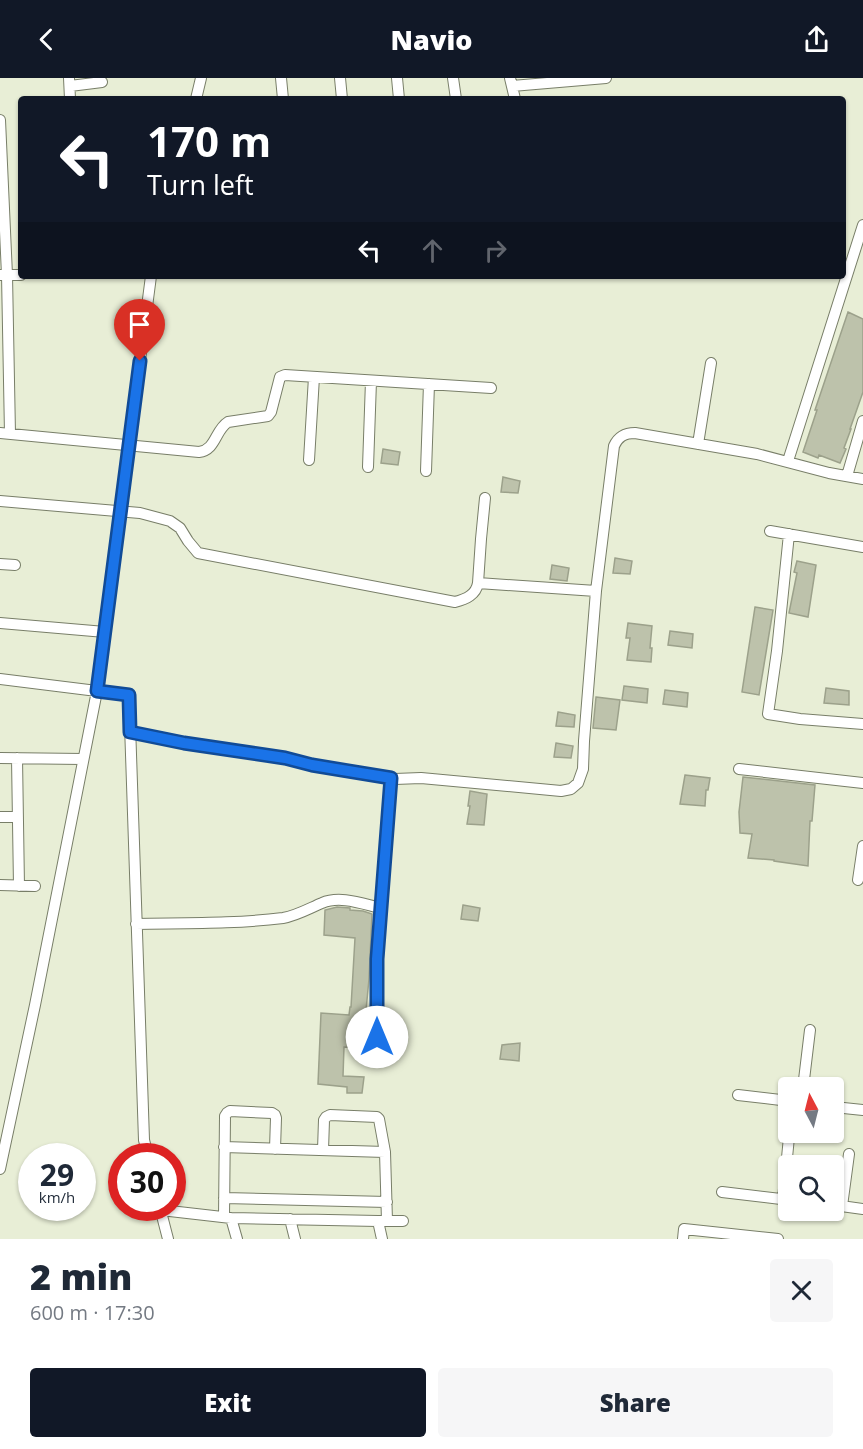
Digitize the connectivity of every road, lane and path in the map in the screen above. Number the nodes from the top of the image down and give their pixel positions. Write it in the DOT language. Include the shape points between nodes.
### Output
graph roads {
  1 [pos="201,78"];
  2 [pos="281,78"];
  3 [pos="340,78"];
  4 [pos="397,78"];
  5 [pos="453,78"];
  6 [pos="606,78"];
  7 [pos="69,82"];
  8 [pos="102,82"];
  9 [pos="511,82"];
  10 [pos="197,96"];
  11 [pos="283,96"];
  12 [pos="342,96"];
  13 [pos="399,96"];
  14 [pos="456,96"];
  15 [pos="0,120"];
  16 [pos="863,225"];
  17 [pos="18,274"];
  18 [pos="3,275"];
  19 [pos="846,278"];
  20 [pos="151,279"];
  21 [pos="846,279"];
  22 [pos="711,363"];
  23 [pos="314,377"];
  24 [pos="371,381"];
  25 [pos="429,384"];
  26 [pos="491,388"];
  27 [pos="863,421"];
  28 [pos="5,433"];
  29 [pos="698,444"];
  30 [pos="129,446"];
  31 [pos="309,460"];
  32 [pos="788,461"];
  33 [pos="368,467"];
  34 [pos="426,471"];
  35 [pos="847,476"];
  36 [pos="863,479"];
  37 [pos="485,498"];
  38 [pos="0,501"];
  39 [pos="121,511"];
  40 [pos="770,531"];
  41 [pos="789,534"];
  42 [pos="863,547"];
  43 [pos="0,564"];
  44 [pos="15,565"];
  45 [pos="478,583"];
  46 [pos="596,591"];
  47 [pos="0,623"];
  48 [pos="105,632"];
  49 [pos="0,679"];
  50 [pos="97,691"];
  51 [pos="863,724"];
  52 [pos="130,732"];
  53 [pos="0,758"];
  54 [pos="17,758"];
  55 [pos="83,759"];
  56 [pos="739,769"];
  57 [pos="391,778"];
  58 [pos="863,783"];
  59 [pos="0,817"];
  60 [pos="18,818"];
  61 [pos="863,846"];
  62 [pos="858,880"];
  63 [pos="0,885"];
  64 [pos="19,886"];
  65 [pos="35,886"];
  66 [pos="381,908"];
  67 [pos="136,924"];
  68 [pos="810,1030"];
  69 [pos="377,1037"];
  70 [pos="804,1077"];
  71 [pos="738,1095"];
  72 [pos="778,1100"];
  73 [pos="844,1107"];
  74 [pos="863,1107"];
  75 [pos="145,1143"];
  76 [pos="224,1147"];
  77 [pos="275,1149"];
  78 [pos="323,1150"];
  79 [pos="385,1152"];
  80 [pos="849,1154"];
  81 [pos="0,1169"];
  82 [pos="844,1178"];
  83 [pos="722,1192"];
  84 [pos="224,1198"];
  85 [pos="778,1199"];
  86 [pos="277,1200"];
  87 [pos="334,1201"];
  88 [pos="387,1202"];
  89 [pos="844,1207"];
  90 [pos="863,1209"];
  91 [pos="186,1212"];
  92 [pos="227,1217"];
  93 [pos="278,1219"];
  94 [pos="290,1219"];
  95 [pos="334,1220"];
  96 [pos="164,1221"];
  97 [pos="383,1221"];
  98 [pos="403,1221"];
  99 [pos="750,1238"];
  100 [pos="168,1239"];
  101 [pos="237,1239"];
  102 [pos="295,1239"];
  103 [pos="382,1239"];
  104 [pos="683,1239"];
  105 [pos="778,1239"];
  1 -- 10 [label="street"];
  2 -- 11 [label="street"];
  3 -- 12 [label="street"];
  4 -- 13 [label="street"];
  5 -- 14 [label="street"];
  6 -- 9 [label="street"];
  7 -- 8 [label="street"];
  15 -- 18 [label="street"];
  16 -- 19 [label="street"];
  17 -- 18 [label="street"];
  18 -- 28 [label="street"];
  20 -- 30 [label="street"];
  21 -- 32 [label="street"];
  22 -- 29 [label="street"];
  23 -- 24 [label="street"];
  23 -- 30 [label="street" via="280,377 268,416 228,422 206,451"];
  23 -- 31 [label="street"];
  24 -- 25 [label="street"];
  24 -- 33 [label="street"];
  25 -- 26 [label="street"];
  25 -- 34 [label="street"];
  27 -- 35 [label="street"];
  28 -- 30 [label="street"];
  29 -- 32 [label="street"];
  29 -- 46 [label="street" via="634,433 616,441"];
  30 -- 39 [label="street"];
  32 -- 35 [label="street"];
  35 -- 36 [label="street"];
  37 -- 45 [label="street"];
  38 -- 39 [label="street"];
  39 -- 45 [label="street" via="170,521 198,553 454,602 473,594"];
  39 -- 48 [label="street"];
  40 -- 41 [label="street"];
  41 -- 42 [label="street"];
  41 -- 51 [label="street" via="768,714"];
  43 -- 44 [label="street"];
  45 -- 46 [label="street"];
  46 -- 57 [label="street" via="583,769 578,783 561,791"];
  47 -- 48 [label="street"];
  48 -- 50 [label="street"];
  49 -- 50 [label="street"];
  50 -- 52 [label="street" via="129,695"];
  50 -- 55 [label="street"];
  52 -- 57 [label="street"];
  52 -- 67 [label="street"];
  53 -- 54 [label="street"];
  54 -- 55 [label="street"];
  54 -- 60 [label="street"];
  55 -- 81 [label="street"];
  56 -- 58 [label="street"];
  57 -- 66 [label="street"];
  59 -- 60 [label="street"];
  60 -- 64 [label="street"];
  61 -- 62 [label="street"];
  63 -- 64 [label="street"];
  64 -- 65 [label="street"];
  66 -- 67 [label="street" via="337,900 324,901 286,917"];
  66 -- 69 [label="street"];
  67 -- 75 [label="street"];
  68 -- 70 [label="street"];
  71 -- 72 [label="street"];
  73 -- 74 [label="street"];
  76 -- 77 [label="street"];
  76 -- 77 [label="street" via="225,1116 230,1111 275,1115"];
  76 -- 84 [label="street"];
  77 -- 78 [label="street"];
  78 -- 79 [label="street"];
  78 -- 79 [label="street" via="326,1117 374,1116 379,1119"];
  79 -- 88 [label="street"];
  80 -- 82 [label="street"];
  83 -- 85 [label="street"];
  84 -- 86 [label="street"];
  84 -- 92 [label="street"];
  86 -- 87 [label="street"];
  86 -- 93 [label="street"];
  87 -- 88 [label="street"];
  87 -- 95 [label="street"];
  88 -- 97 [label="street"];
  89 -- 90 [label="street"];
  91 -- 92 [label="street"];
  92 -- 93 [label="street"];
  92 -- 101 [label="street"];
  93 -- 94 [label="street"];
  94 -- 95 [label="street"];
  94 -- 102 [label="street"];
  95 -- 97 [label="street"];
  96 -- 100 [label="street"];
  97 -- 98 [label="street"];
  97 -- 103 [label="street"];
  99 -- 104 [label="street" via="684,1229"];
  99 -- 105 [label="street"];
}
